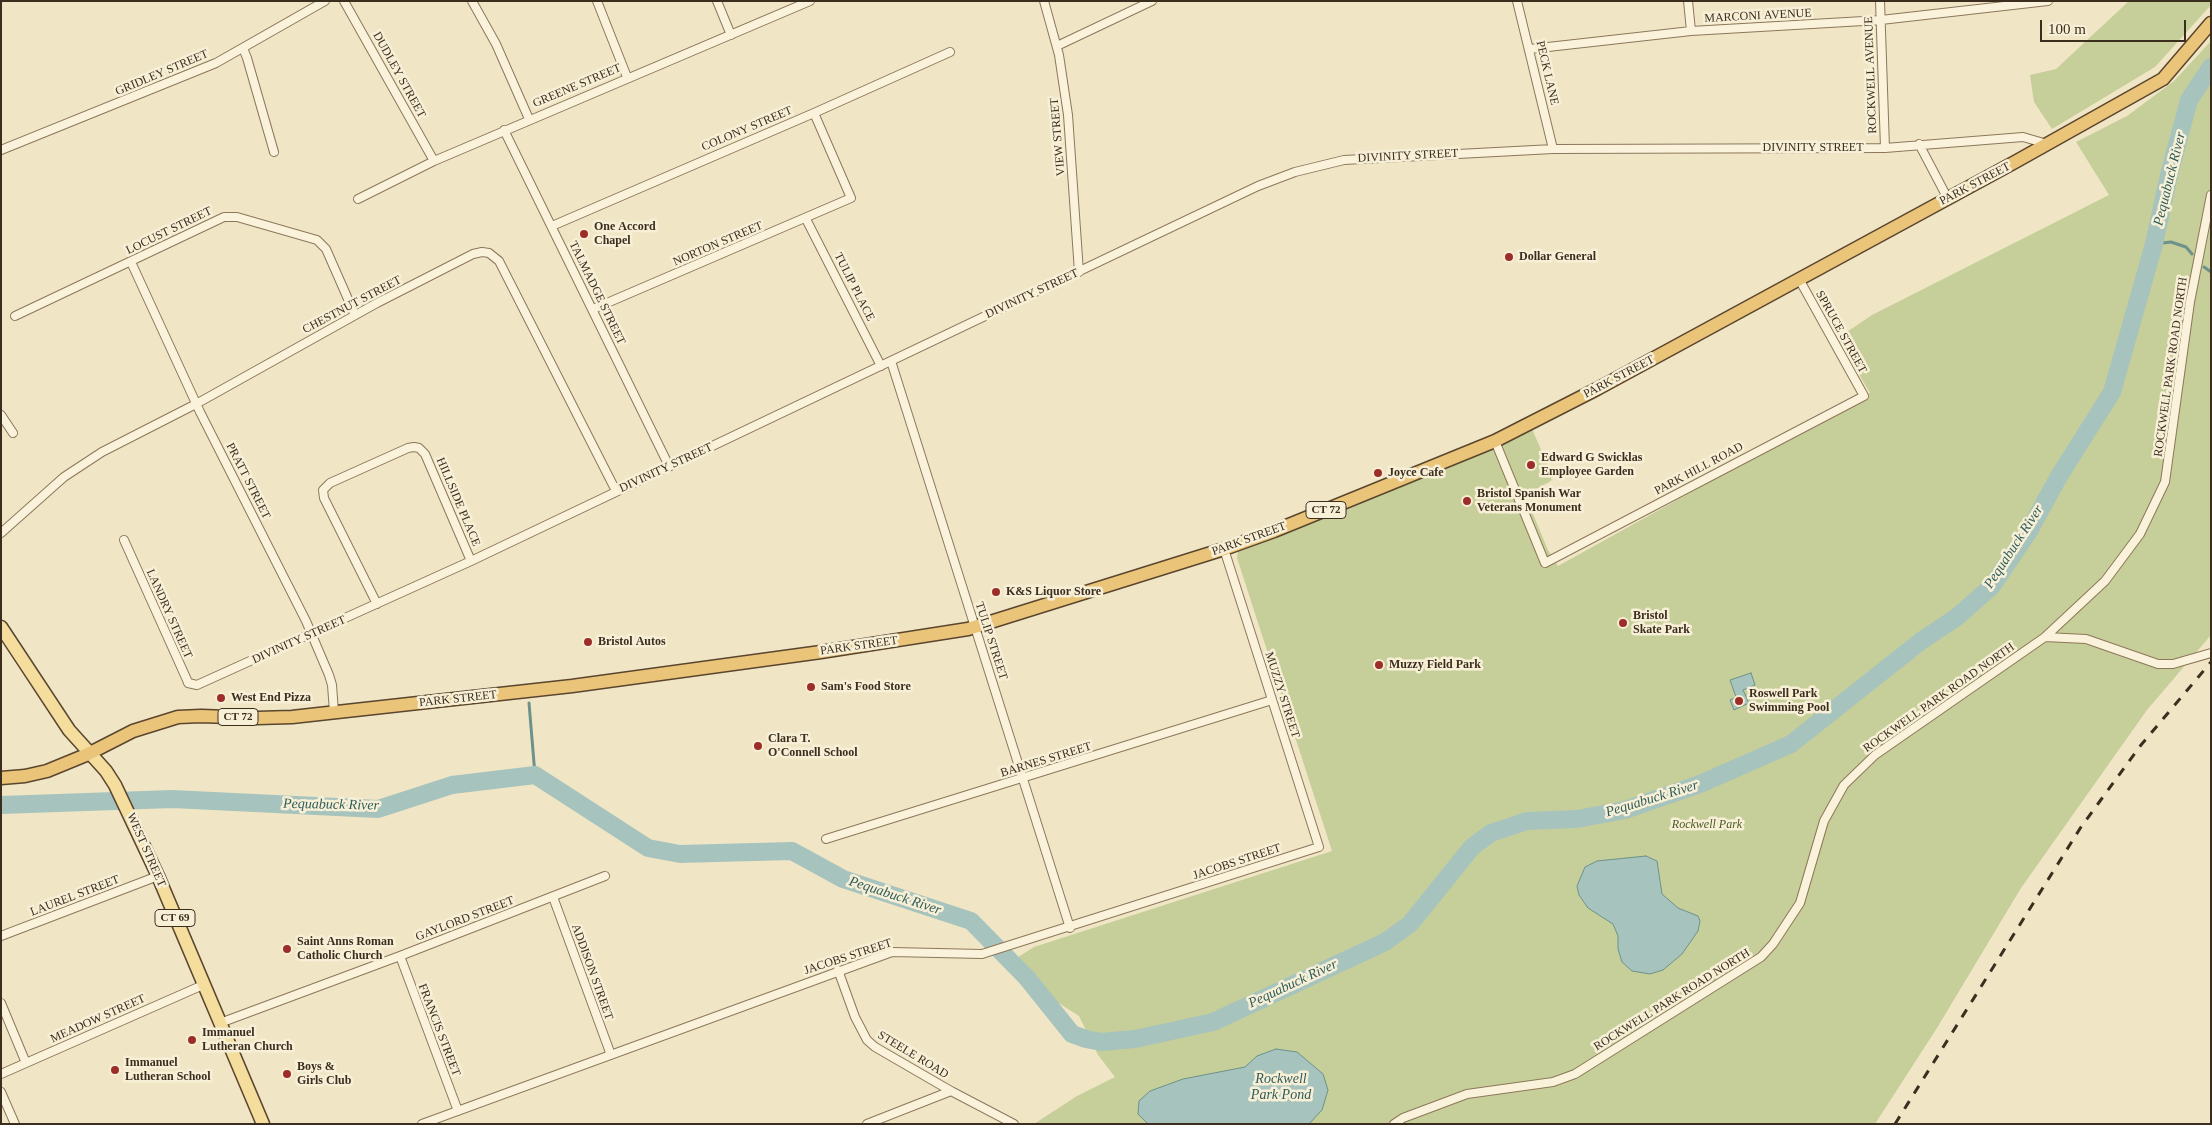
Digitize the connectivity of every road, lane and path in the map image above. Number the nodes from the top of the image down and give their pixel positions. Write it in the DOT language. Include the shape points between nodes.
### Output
graph roads {
  1 [pos="325,1"];
  2 [pos="344,1"];
  3 [pos="472,1"];
  4 [pos="597,1"];
  5 [pos="717,1"];
  6 [pos="810,1"];
  7 [pos="1044,1"];
  8 [pos="1152,1"];
  9 [pos="1517,1"];
  10 [pos="1688,1"];
  11 [pos="1880,1"];
  12 [pos="2048,1"];
  13 [pos="1881,20"];
  14 [pos="2211,23"];
  15 [pos="1691,31"];
  16 [pos="731,35"];
  17 [pos="1057,46"];
  18 [pos="243,48"];
  19 [pos="1530,49"];
  20 [pos="950,52"];
  21 [pos="627,77"];
  22 [pos="814,113"];
  23 [pos="529,119"];
  24 [pos="504,130"];
  25 [pos="1919,144"];
  26 [pos="2047,144"];
  27 [pos="1885,148"];
  28 [pos="1553,149"];
  29 [pos="1,150"];
  30 [pos="274,152"];
  31 [pos="434,161"];
  32 [pos="2211,195"];
  33 [pos="358,199"];
  34 [pos="1948,199"];
  35 [pos="806,219"];
  36 [pos="552,226"];
  37 [pos="131,262"];
  38 [pos="1079,272"];
  39 [pos="1799,279"];
  40 [pos="593,309"];
  41 [pos="355,315"];
  42 [pos="15,316"];
  43 [pos="891,361"];
  44 [pos="881,366"];
  45 [pos="1864,396"];
  46 [pos="196,404"];
  47 [pos="1,415"];
  48 [pos="13,433"];
  49 [pos="1495,441"];
  50 [pos="669,466"];
  51 [pos="616,491"];
  52 [pos="1,533"];
  53 [pos="124,540"];
  54 [pos="1224,549"];
  55 [pos="471,561"];
  56 [pos="377,604"];
  57 [pos="1,627"];
  58 [pos="974,627"];
  59 [pos="311,635"];
  60 [pos="2045,637"];
  61 [pos="2211,653"];
  62 [pos="203,684"];
  63 [pos="1272,700"];
  64 [pos="334,712"];
  65 [pos="90,753"];
  66 [pos="1,778"];
  67 [pos="1024,778"];
  68 [pos="826,840"];
  69 [pos="1319,847"];
  70 [pos="158,876"];
  71 [pos="605,876"];
  72 [pos="553,896"];
  73 [pos="1070,928"];
  74 [pos="1,936"];
  75 [pos="400,956"];
  76 [pos="838,970"];
  77 [pos="204,985"];
  78 [pos="1,1003"];
  79 [pos="220,1023"];
  80 [pos="611,1055"];
  81 [pos="26,1063"];
  82 [pos="1,1074"];
  83 [pos="951,1091"];
  84 [pos="1,1092"];
  85 [pos="458,1111"];
  86 [pos="15,1124"];
  87 [pos="263,1124"];
  88 [pos="422,1124"];
  89 [pos="867,1124"];
  90 [pos="1014,1124"];
  91 [pos="1394,1124"];
  1 -- 18 [label="street, GRIDLEY STREET"];
  2 -- 31 [label="street, DUDLEY STREET"];
  3 -- 23 [label="street" via="496,44"];
  4 -- 21 [label="street"];
  5 -- 16 [label="street"];
  6 -- 16 [label="street, GREENE STREET"];
  7 -- 17 [label="street, VIEW STREET"];
  8 -- 17 [label="street"];
  9 -- 19 [label="street, PECK LANE"];
  10 -- 15 [label="street"];
  11 -- 13 [label="street, ROCKWELL AVENUE"];
  12 -- 13 [label="street, MARCONI AVENUE"];
  13 -- 15 [label="street, MARCONI AVENUE"];
  13 -- 27 [label="street, ROCKWELL AVENUE"];
  14 -- 26 [label="highway, PARK STREET / CT 72" via="2163,79"];
  15 -- 19 [label="street, MARCONI AVENUE"];
  16 -- 21 [label="street, GREENE STREET"];
  17 -- 38 [label="street, VIEW STREET" via="1070,130"];
  18 -- 29 [label="street, GRIDLEY STREET" via="159,88"];
  18 -- 30 [label="street"];
  19 -- 28 [label="street, PECK LANE"];
  20 -- 22 [label="street, COLONY STREET"];
  21 -- 23 [label="street, GREENE STREET"];
  22 -- 35 [label="street, NORTON STREET" via="851,198"];
  22 -- 36 [label="street, COLONY STREET"];
  23 -- 24 [label="street, GREENE STREET"];
  24 -- 31 [label="street, GREENE STREET"];
  24 -- 36 [label="street, TALMADGE STREET"];
  25 -- 26 [label="street, DIVINITY STREET" via="2023,137"];
  25 -- 27 [label="street, DIVINITY STREET"];
  25 -- 34 [label="street"];
  26 -- 34 [label="highway, PARK STREET / CT 72"];
  27 -- 28 [label="street, DIVINITY STREET"];
  28 -- 38 [label="street, DIVINITY STREET" via="1344,160 1295,172 1258,186"];
  31 -- 33 [label="street, GREENE STREET"];
  32 -- 60 [label="street, ROCKWELL PARK ROAD NORTH" via="2190,302 2165,482 2140,534 2105,581"];
  34 -- 39 [label="highway, PARK STREET / CT 72"];
  35 -- 40 [label="street, NORTON STREET"];
  35 -- 44 [label="street, TULIP PLACE"];
  36 -- 40 [label="street, TALMADGE STREET"];
  37 -- 41 [label="street, LOCUST STREET" via="224,218 237,216 317,240 326,249"];
  37 -- 42 [label="street, LOCUST STREET"];
  37 -- 46 [label="street, PRATT STREET"];
  38 -- 43 [label="street, DIVINITY STREET"];
  39 -- 45 [label="street, SPRUCE STREET"];
  39 -- 49 [label="highway, PARK STREET / CT 72"];
  40 -- 50 [label="street, TALMADGE STREET"];
  41 -- 46 [label="street, CHESTNUT STREET"];
  41 -- 51 [label="street, CHESTNUT STREET" via="472,254 490,253 499,260"];
  43 -- 44 [label="street, DIVINITY STREET"];
  43 -- 58 [label="street, TULIP STREET"];
  44 -- 50 [label="street, DIVINITY STREET"];
  45 -- 49 [label="street, PARK HILL ROAD" via="1545,563"];
  46 -- 52 [label="street, CHESTNUT STREET" via="102,452 64,477"];
  46 -- 59 [label="street, PRATT STREET"];
  47 -- 48 [label="street"];
  49 -- 54 [label="highway, PARK STREET / CT 72"];
  50 -- 51 [label="street, DIVINITY STREET"];
  51 -- 55 [label="street, DIVINITY STREET"];
  53 -- 62 [label="street, LANDRY STREET" via="188,683"];
  54 -- 58 [label="highway, PARK STREET / CT 72"];
  54 -- 63 [label="street, MUZZY STREET"];
  55 -- 56 [label="street, DIVINITY STREET"];
  55 -- 56 [label="street, HILLSIDE PLACE" via="425,454 419,448 408,448 330,483 324,490 324,498"];
  56 -- 59 [label="street, DIVINITY STREET"];
  57 -- 65 [label="main road, WEST STREET / CT 69" via="69,730"];
  58 -- 64 [label="highway, PARK STREET / CT 72" via="821,652 572,686"];
  58 -- 67 [label="street, TULIP STREET"];
  59 -- 62 [label="street, DIVINITY STREET"];
  59 -- 64 [label="street, PRATT STREET" via="332,685"];
  60 -- 61 [label="street" via="2086,639 2158,664 2174,664"];
  60 -- 91 [label="street, ROCKWELL PARK ROAD NORTH" via="1875,755 1844,785 1824,821 1800,903 1773,944 1760,957 1575,1074 1553,1082 1467,1094"];
  63 -- 67 [label="street, BARNES STREET"];
  63 -- 69 [label="street, MUZZY STREET"];
  64 -- 65 [label="highway, PARK STREET / CT 72" via="269,718 201,716 170,719 133,731"];
  65 -- 66 [label="highway, CT 72" via="47,771"];
  65 -- 70 [label="main road, WEST STREET / CT 69" via="117,789"];
  67 -- 68 [label="street, BARNES STREET"];
  67 -- 73 [label="street, TULIP STREET"];
  69 -- 73 [label="street, JACOBS STREET"];
  70 -- 74 [label="street, LAUREL STREET"];
  70 -- 77 [label="main road, WEST STREET / CT 69"];
  71 -- 72 [label="street, GAYLORD STREET"];
  72 -- 75 [label="street, GAYLORD STREET"];
  72 -- 80 [label="street, ADDISON STREET"];
  73 -- 76 [label="street, JACOBS STREET" via="982,954 892,952"];
  75 -- 79 [label="street, GAYLORD STREET"];
  75 -- 85 [label="street, FRANCIS STREET"];
  76 -- 80 [label="street, JACOBS STREET"];
  76 -- 83 [label="street, STEELE ROAD" via="867,1040"];
  77 -- 79 [label="main road, WEST STREET / CT 69"];
  77 -- 81 [label="street, MEADOW STREET"];
  78 -- 81 [label="street"];
  79 -- 87 [label="main road, WEST STREET / CT 69"];
  80 -- 85 [label="street, JACOBS STREET"];
  81 -- 82 [label="street, MEADOW STREET"];
  83 -- 89 [label="street"];
  83 -- 90 [label="street, STEELE ROAD"];
  84 -- 86 [label="street"];
  85 -- 88 [label="street, JACOBS STREET"];
}
